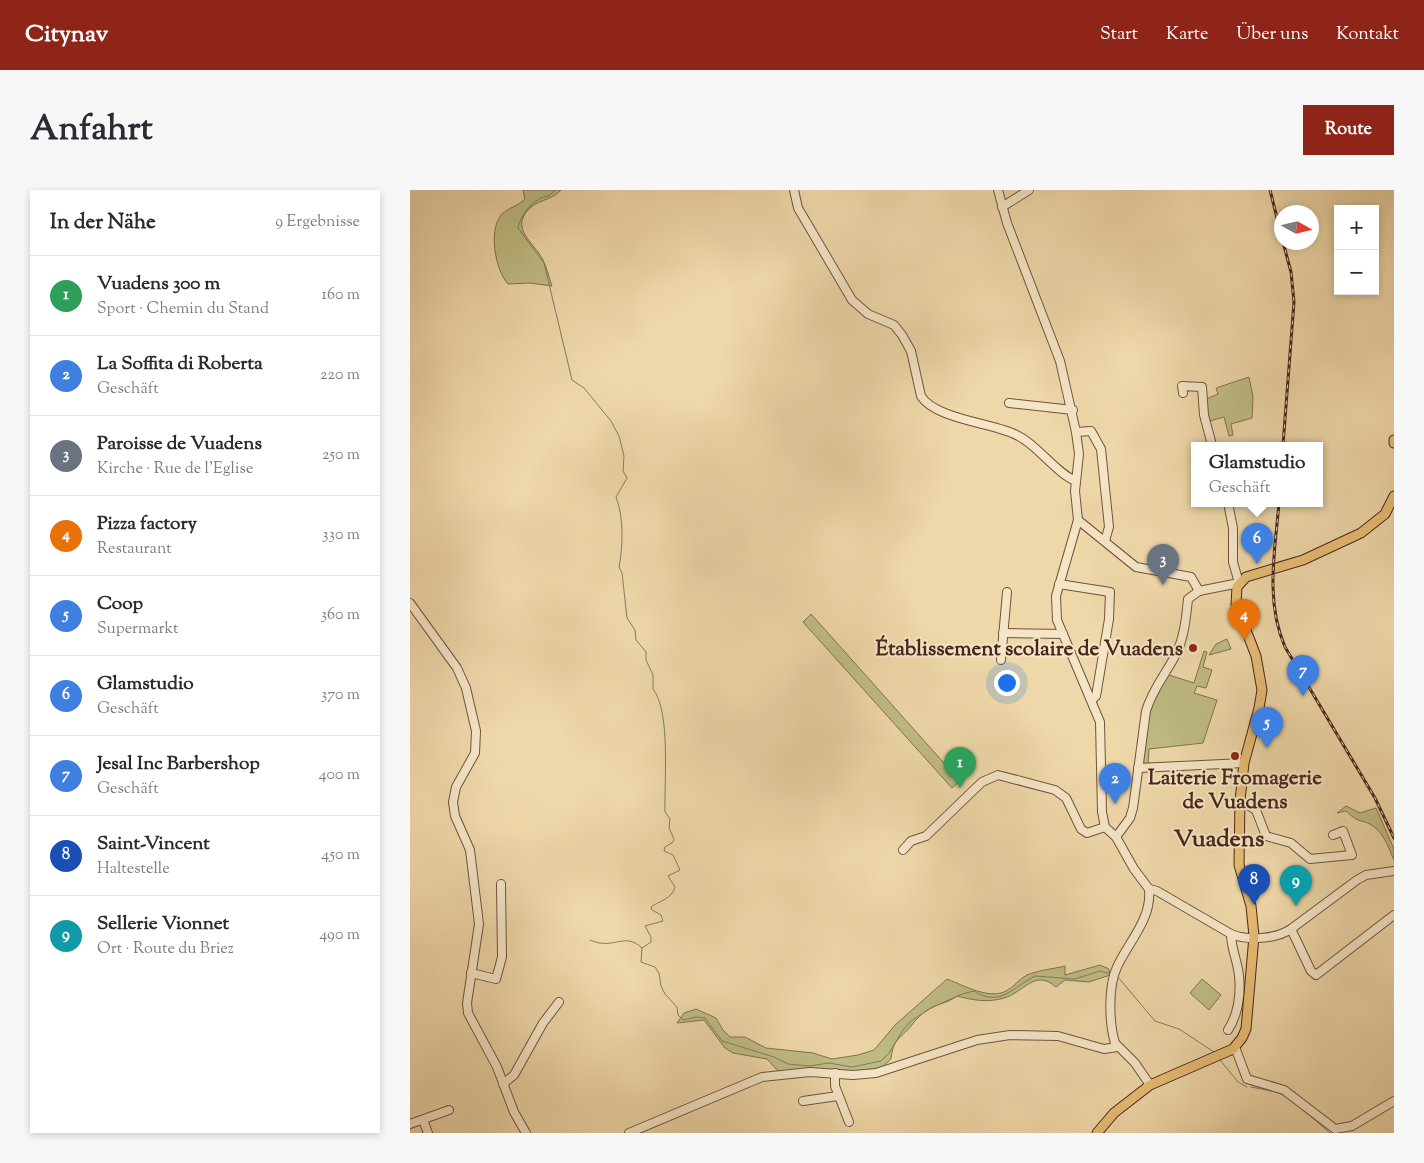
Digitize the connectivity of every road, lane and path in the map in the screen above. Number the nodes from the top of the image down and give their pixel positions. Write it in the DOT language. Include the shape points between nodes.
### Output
graph roads {
  1 [pos="794,190"];
  2 [pos="998,190"];
  3 [pos="1029,190"];
  4 [pos="1002,207"];
  5 [pos="1183,393"];
  6 [pos="1009,403"];
  7 [pos="1073,410"];
  8 [pos="1076,432"];
  9 [pos="1211,442"];
  10 [pos="1076,481"];
  11 [pos="1393,500"];
  12 [pos="1229,507"];
  13 [pos="1078,520"];
  14 [pos="1105,541"];
  15 [pos="1239,583"];
  16 [pos="1059,584"];
  17 [pos="1199,591"];
  18 [pos="1007,592"];
  19 [pos="410,602"];
  20 [pos="1003,633"];
  21 [pos="1063,634"];
  22 [pos="1001,660"];
  23 [pos="1092,700"];
  24 [pos="1244,763"];
  25 [pos="1138,768"];
  26 [pos="1240,800"];
  27 [pos="1105,828"];
  28 [pos="1333,834"];
  29 [pos="1116,837"];
  30 [pos="903,850"];
  31 [pos="1394,871"];
  32 [pos="501,884"];
  33 [pos="1148,889"];
  34 [pos="1394,915"];
  35 [pos="1291,929"];
  36 [pos="1231,934"];
  37 [pos="1254,936"];
  38 [pos="471,973"];
  39 [pos="559,1002"];
  40 [pos="1228,1030"];
  41 [pos="1117,1047"];
  42 [pos="1235,1047"];
  43 [pos="835,1073"];
  44 [pos="503,1084"];
  45 [pos="1150,1085"];
  46 [pos="838,1096"];
  47 [pos="803,1101"];
  48 [pos="1394,1101"];
  49 [pos="449,1110"];
  50 [pos="423,1120"];
  51 [pos="849,1122"];
  52 [pos="410,1124"];
  53 [pos="428,1133"];
  54 [pos="526,1133"];
  55 [pos="629,1133"];
  56 [pos="1097,1133"];
  1 -- 10 [label="street" via="798,208 852,300 868,314 894,325 902,334 912,351 921,396 926,402 940,411 1014,433"];
  2 -- 4 [label="street"];
  3 -- 4 [label="street"];
  4 -- 7 [label="street" via="1056,350"];
  5 -- 9 [label="street" via="1182,386 1201,385"];
  6 -- 7 [label="street"];
  7 -- 8 [label="street"];
  8 -- 10 [label="street" via="1079,454"];
  8 -- 14 [label="street" via="1091,431 1101,449 1109,527"];
  10 -- 13 [label="street"];
  11 -- 15 [label="main road" via="1376,522 1348,540 1303,560 1246,577"];
  12 -- 15 [label="street"];
  13 -- 14 [label="street"];
  13 -- 16 [label="street"];
  14 -- 17 [label="street" via="1136,567 1191,578"];
  15 -- 17 [label="street"];
  15 -- 24 [label="main road" via="1235,593 1236,604 1256,656 1262,690"];
  16 -- 21 [label="street" via="1055,606"];
  16 -- 23 [label="street" via="1110,592 1109,619 1096,696"];
  17 -- 25 [label="street" via="1188,600 1179,647 1151,696"];
  18 -- 20 [label="street"];
  19 -- 38 [label="street" via="457,668 475,724 475,753 456,787 452,802 470,850 479,924"];
  20 -- 21 [label="street"];
  20 -- 22 [label="street"];
  21 -- 23 [label="street"];
  23 -- 27 [label="street" via="1102,735"];
  24 -- 25 [label="street"];
  24 -- 26 [label="main road"];
  25 -- 29 [label="street" via="1130,818"];
  26 -- 28 [label="street" via="1256,810 1266,836 1290,844 1310,859 1352,855 1342,831"];
  26 -- 37 [label="main road" via="1239,865 1251,906"];
  27 -- 29 [label="street"];
  27 -- 30 [label="street" via="1087,833 1081,829 1066,798 1055,790 998,775 982,782 926,836 912,841"];
  29 -- 33 [label="street"];
  31 -- 35 [label="street" via="1366,875 1357,880"];
  32 -- 38 [label="street" via="502,957 496,979"];
  33 -- 36 [label="street" via="1157,891"];
  33 -- 41 [label="street" via="1149,903 1143,921 1114,975 1111,992 1113,1036"];
  34 -- 35 [label="street" via="1316,975"];
  35 -- 37 [label="street" via="1275,936"];
  36 -- 37 [label="street"];
  36 -- 40 [label="street" via="1239,989 1236,1012"];
  37 -- 42 [label="main road" via="1246,1028"];
  38 -- 44 [label="street" via="468,1013"];
  39 -- 44 [label="street" via="514,1074"];
  41 -- 43 [label="street" via="1104,1049 1058,1036 1010,1036 977,1040 884,1071 853,1075"];
  41 -- 45 [label="street" via="1135,1063"];
  42 -- 45 [label="main road"];
  42 -- 48 [label="street" via="1247,1080 1284,1090 1335,1129 1352,1126"];
  43 -- 46 [label="street"];
  43 -- 55 [label="street" via="797,1072 756,1078"];
  44 -- 54 [label="street"];
  45 -- 56 [label="main road" via="1114,1113"];
  46 -- 47 [label="street"];
  46 -- 51 [label="street"];
  49 -- 50 [label="street"];
  50 -- 52 [label="street"];
  50 -- 53 [label="street"];
}
